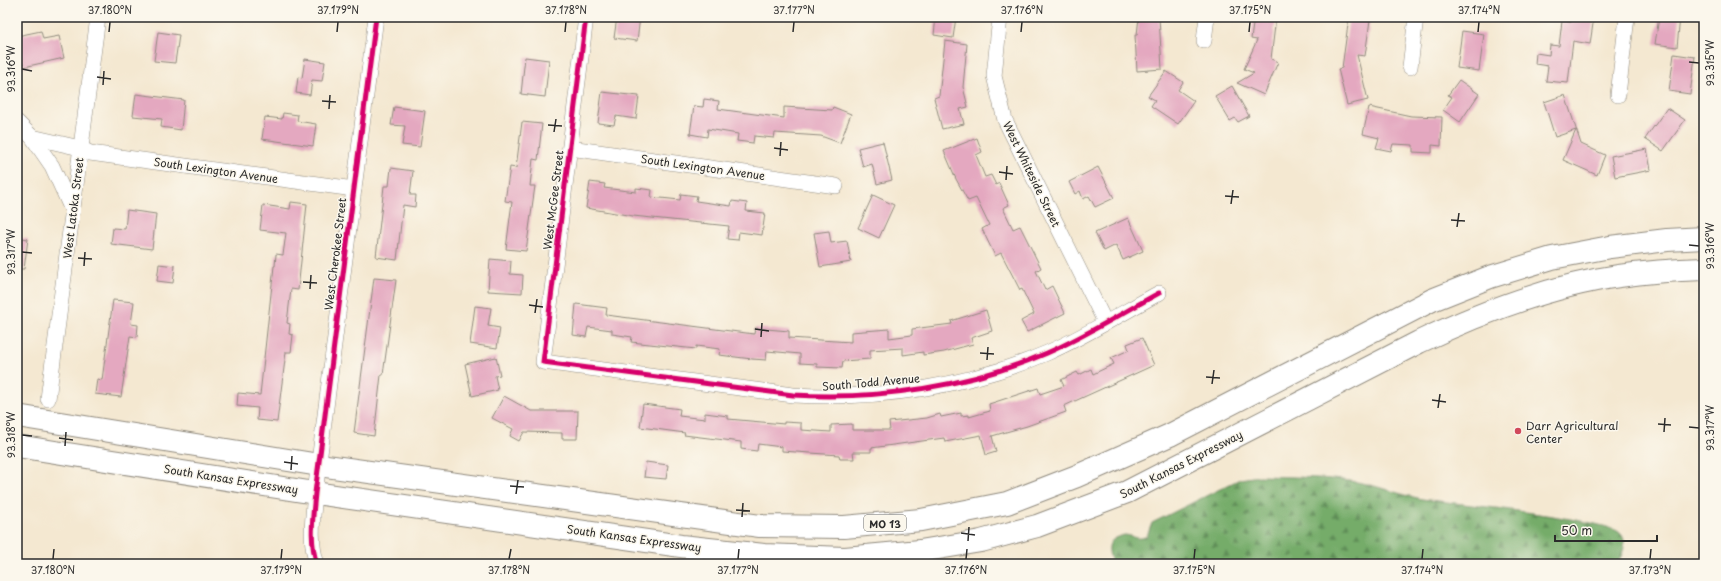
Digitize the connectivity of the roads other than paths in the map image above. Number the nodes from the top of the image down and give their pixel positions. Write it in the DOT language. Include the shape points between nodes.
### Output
graph roads {
  1 [pos="98,17"];
  2 [pos="376,17"];
  3 [pos="586,17"];
  4 [pos="1000,17"];
  5 [pos="1207,17"];
  6 [pos="1416,17"];
  7 [pos="1627,17"];
  8 [pos="1204,41"];
  9 [pos="1410,67"];
  10 [pos="1618,95"];
  11 [pos="17,122"];
  12 [pos="32,137"];
  13 [pos="80,148"];
  14 [pos="570,148"];
  15 [pos="836,186"];
  16 [pos="354,189"];
  17 [pos="73,210"];
  18 [pos="1704,238"];
  19 [pos="1704,269"];
  20 [pos="1159,293"];
  21 [pos="1106,322"];
  22 [pos="543,362"];
  23 [pos="48,399"];
  24 [pos="17,416"];
  25 [pos="17,446"];
  26 [pos="319,465"];
  27 [pos="315,493"];
  28 [pos="317,564"];
  1 -- 13 [label="street, West Latoka Street"];
  2 -- 16 [label="street, West Cherokee Street"];
  3 -- 14 [label="street, West McGee Street"];
  4 -- 21 [label="street, West Whiteside Street" via="994,76 1005,120"];
  5 -- 8 [label="street"];
  6 -- 9 [label="street"];
  7 -- 10 [label="street"];
  11 -- 12 [label="street"];
  12 -- 13 [label="street, South Lexington Avenue"];
  12 -- 17 [label="street" via="52,166"];
  13 -- 16 [label="street, South Lexington Avenue" via="90,153"];
  13 -- 17 [label="street, West Latoka Street"];
  14 -- 15 [label="street, South Lexington Avenue"];
  14 -- 22 [label="street, West McGee Street"];
  16 -- 26 [label="street, West Cherokee Street"];
  17 -- 23 [label="street, West Latoka Street"];
  18 -- 26 [label="main road, MO 13" via="1610,246 1552,258 1490,277 1432,300 1170,436 1078,476 1007,503 921,520 844,527 760,526"];
  19 -- 27 [label="main road, South Kansas Expressway" via="1617,276 1513,302 1466,320 1127,492 1037,526 981,541 920,551 846,558 764,555 681,546"];
  20 -- 21 [label="street, South Todd Avenue"];
  21 -- 22 [label="street, South Todd Avenue" via="1046,353 981,376 932,386 852,396 824,397 761,392"];
  24 -- 26 [label="main road, MO 13"];
  25 -- 27 [label="main road, South Kansas Expressway"];
  26 -- 27 [label="street, West Cherokee Street"];
  27 -- 28 [label="street, West Cherokee Street" via="312,535"];
}
